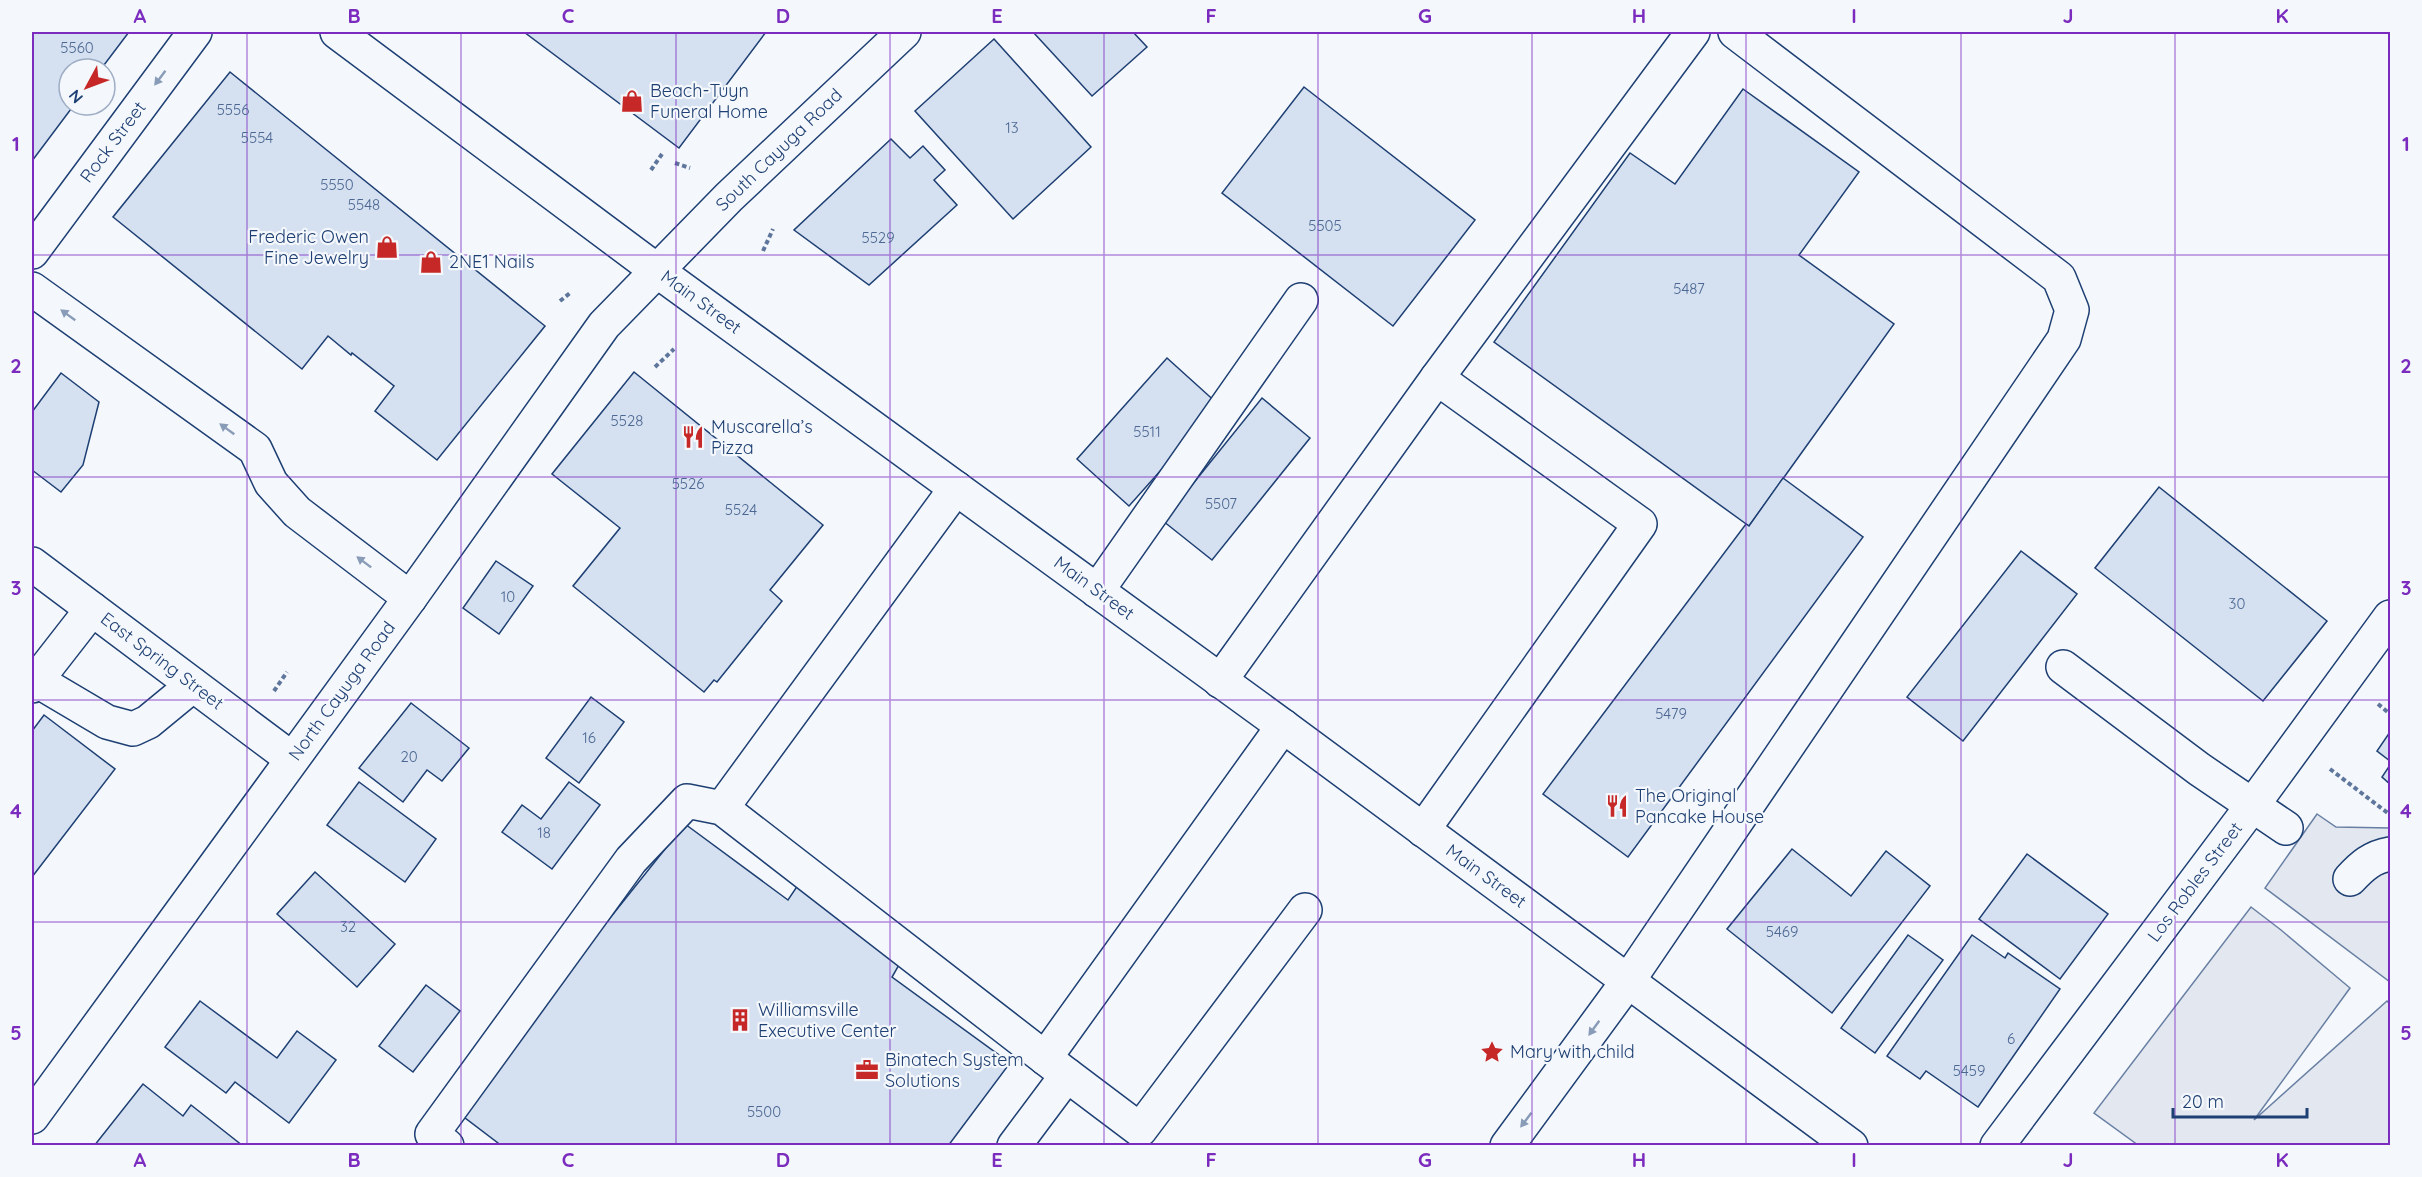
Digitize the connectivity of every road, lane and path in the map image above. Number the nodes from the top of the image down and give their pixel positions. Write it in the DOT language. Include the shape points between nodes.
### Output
graph roads {
  1 [pos="195,32"];
  2 [pos="337,32"];
  3 [pos="904,32"];
  4 [pos="1693,32"];
  5 [pos="1735,32"];
  6 [pos="662,154"];
  7 [pos="675,163"];
  8 [pos="690,168"];
  9 [pos="651,170"];
  10 [pos="773,229"];
  11 [pos="763,251"];
  12 [pos="32,252"];
  13 [pos="656,270"];
  14 [pos="32,289"];
  15 [pos="570,293"];
  16 [pos="560,300"];
  17 [pos="1301,300"];
  18 [pos="675,349"];
  19 [pos="655,367"];
  20 [pos="1437,378"];
  21 [pos="956,488"];
  22 [pos="32,564"];
  23 [pos="1097,591"];
  24 [pos="410,598"];
  25 [pos="92,609"];
  26 [pos="2391,617"];
  27 [pos="2063,667"];
  28 [pos="287,672"];
  29 [pos="1220,681"];
  30 [pos="34,683"];
  31 [pos="193,685"];
  32 [pos="274,691"];
  33 [pos="2378,704"];
  34 [pos="2391,714"];
  35 [pos="1282,726"];
  36 [pos="292,759"];
  37 [pos="2330,769"];
  38 [pos="2252,806"];
  39 [pos="722,808"];
  40 [pos="2391,815"];
  41 [pos="2286,828"];
  42 [pos="1423,830"];
  43 [pos="2391,854"];
  44 [pos="2350,879"];
  45 [pos="1305,910"];
  46 [pos="1628,981"];
  47 [pos="1056,1067"];
  48 [pos="32,1117"];
  49 [pos="447,1146"];
  50 [pos="1014,1146"];
  51 [pos="1507,1146"];
  52 [pos="1851,1146"];
  53 [pos="1997,1146"];
  1 -- 12 [label="street, Rock Street, one-way"];
  2 -- 13 [label="street, Main Street"];
  3 -- 13 [label="street, South Cayuga Road"];
  4 -- 20 [label="street"];
  5 -- 46 [label="street" via="2059,278 2072,310 2064,339"];
  6 -- 9 [label="path"];
  7 -- 8 [label="path"];
  10 -- 11 [label="path"];
  13 -- 21 [label="street, Main Street"];
  13 -- 24 [label="street, North Cayuga Road" via="604,325"];
  24 -- 14 [label="street, one-way" via="297,512 271,483 255,449"];
  15 -- 16 [label="path"];
  17 -- 23 [label="street"];
  18 -- 19 [label="path"];
  20 -- 29 [label="street"];
  20 -- 42 [label="street" via="1640,524"];
  21 -- 23 [label="street, Main Street"];
  21 -- 39 [label="street"];
  22 -- 25 [label="street, East Spring Street"];
  23 -- 29 [label="street, Main Street"];
  24 -- 36 [label="street, North Cayuga Road"];
  25 -- 30 [label="street"];
  25 -- 31 [label="street, East Spring Street"];
  26 -- 38 [label="street, Los Robles Street"];
  27 -- 38 [label="street"];
  28 -- 32 [label="path"];
  29 -- 35 [label="street, Main Street"];
  30 -- 31 [label="street" via="107,722 133,729 148,722"];
  31 -- 36 [label="street, East Spring Street"];
  33 -- 34 [label="path"];
  35 -- 42 [label="street, Main Street"];
  35 -- 47 [label="street"];
  36 -- 48 [label="street, North Cayuga Road"];
  37 -- 40 [label="path"];
  38 -- 41 [label="street"];
  38 -- 53 [label="street, Los Robles Street"];
  39 -- 47 [label="street"];
  39 -- 49 [label="street" via="687,801 631,860 432,1134"];
  42 -- 46 [label="street, Main Street"];
  43 -- 44 [label="street" via="2377,856"];
  45 -- 47 [label="street" via="1140,1130"];
  46 -- 51 [label="street, one-way"];
  46 -- 52 [label="street, Main Street"];
  47 -- 50 [label="street"];
}
